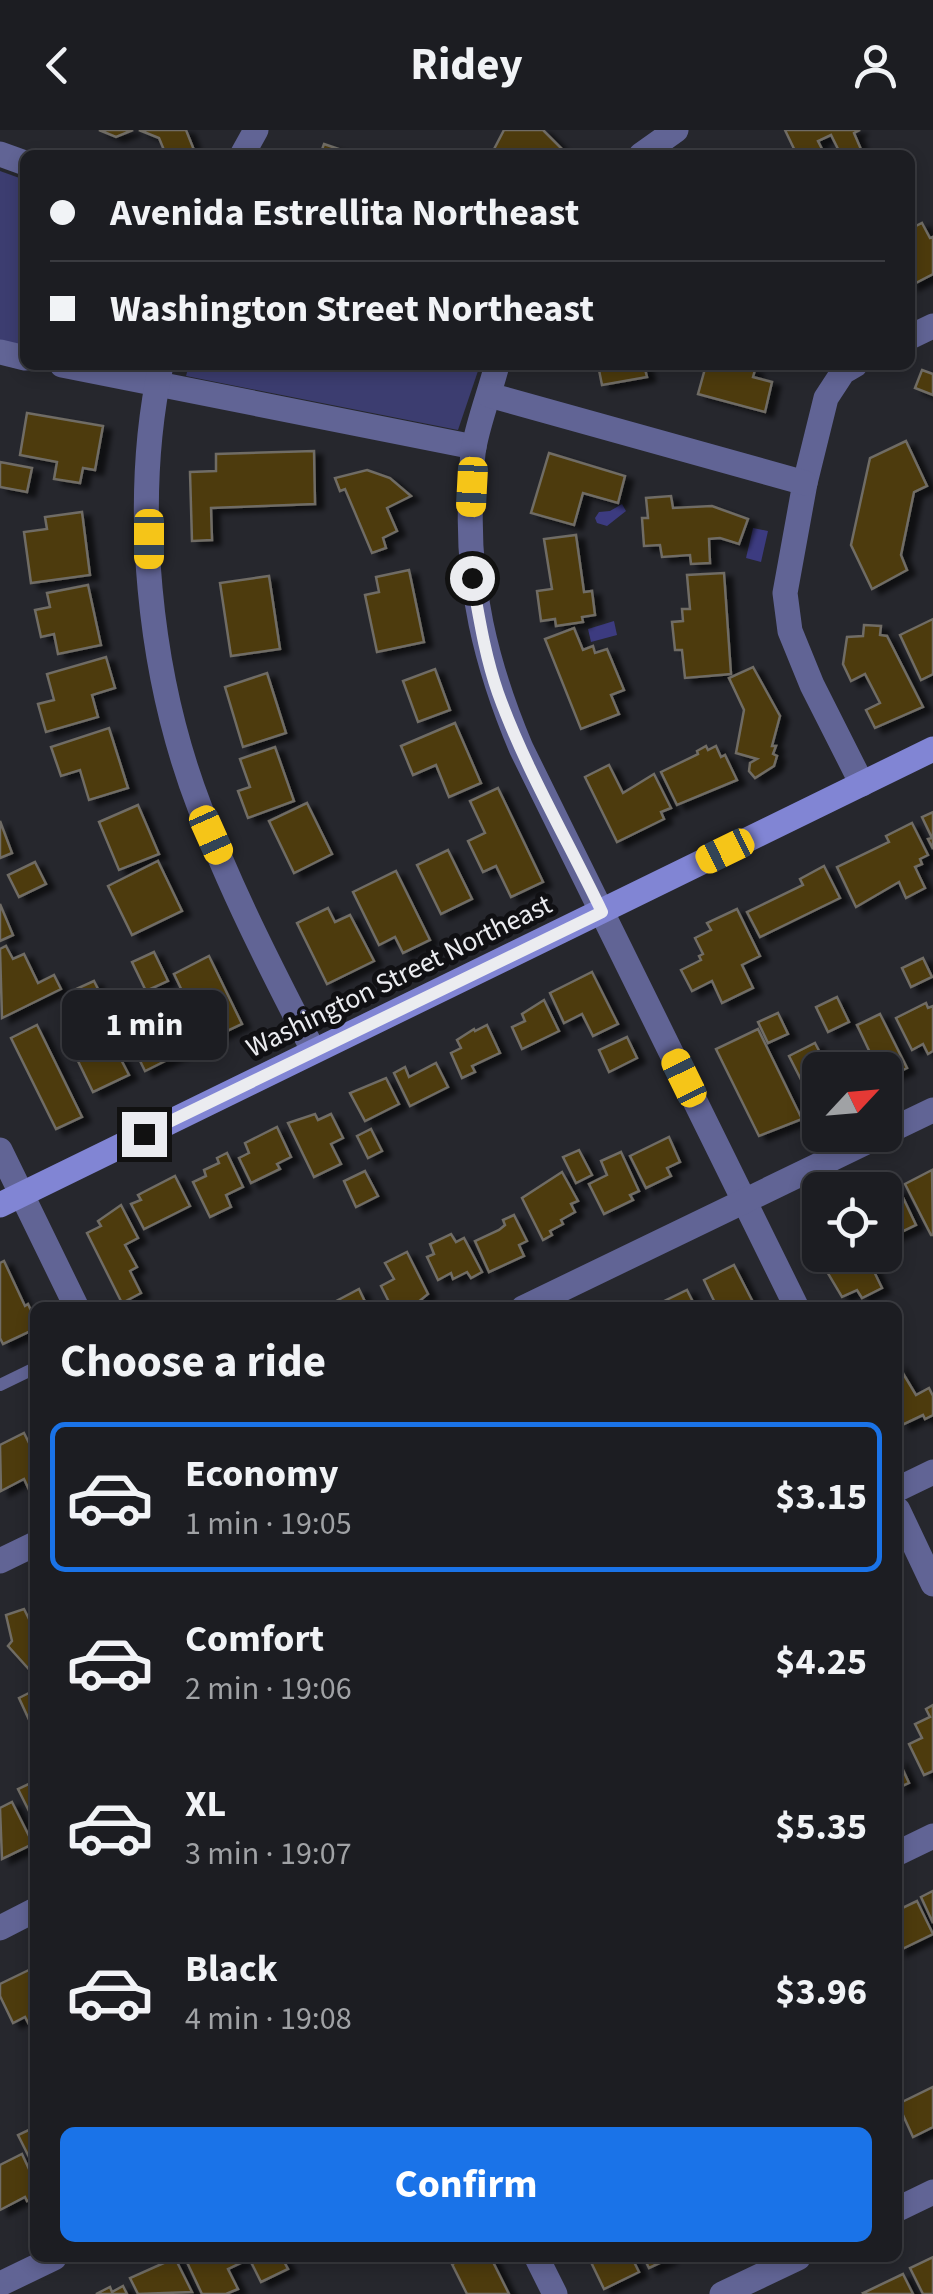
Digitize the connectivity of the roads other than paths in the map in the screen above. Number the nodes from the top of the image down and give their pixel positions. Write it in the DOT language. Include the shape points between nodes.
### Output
graph roads {
  1 [pos="676,130"];
  2 [pos="649,150"];
  3 [pos="111,370"];
  4 [pos="496,370"];
  5 [pos="846,370"];
  6 [pos="160,375"];
  7 [pos="489,395"];
  8 [pos="474,447"];
  9 [pos="805,482"];
  10 [pos="933,750"];
  11 [pos="862,784"];
  12 [pos="602,912"];
  13 [pos="313,1050"];
  14 [pos="933,1110"];
  15 [pos="902,1125"];
  16 [pos="0,1150"];
  17 [pos="845,1152"];
  18 [pos="11,1199"];
  19 [pos="744,1200"];
  20 [pos="73,1302"];
  21 [pos="535,1302"];
  22 [pos="794,1302"];
  23 [pos="30,1370"];
  24 [pos="0,1385"];
  25 [pos="933,1472"];
  26 [pos="902,1487"];
  27 [pos="902,1518"];
  28 [pos="30,1547"];
  29 [pos="0,1562"];
  30 [pos="933,1584"];
  31 [pos="933,1836"];
  32 [pos="902,1851"];
  33 [pos="30,1913"];
  34 [pos="0,1928"];
  35 [pos="933,2192"];
  36 [pos="902,2207"];
  37 [pos="46,2262"];
  38 [pos="539,2262"];
  39 [pos="790,2262"];
  40 [pos="0,2284"];
  41 [pos="555,2294"];
  42 [pos="722,2294"];
  1 -- 2 [label="street"];
  3 -- 6 [label="street"];
  4 -- 7 [label="street"];
  5 -- 9 [label="street" via="826,398"];
  6 -- 8 [label="street"];
  6 -- 13 [label="street" via="148,476 149,570 165,684 200,808"];
  7 -- 8 [label="street"];
  7 -- 9 [label="street"];
  8 -- 12 [label="street" via="472,578 497,692"];
  9 -- 11 [label="street" via="785,593 790,631"];
  10 -- 11 [label="street, Washington Street Northeast"];
  11 -- 12 [label="street, Washington Street Northeast"];
  12 -- 13 [label="street, Washington Street Northeast"];
  12 -- 19 [label="street"];
  13 -- 18 [label="street, Washington Street Northeast"];
  14 -- 15 [label="street"];
  16 -- 18 [label="street"];
  17 -- 19 [label="street"];
  18 -- 20 [label="street"];
  19 -- 21 [label="street"];
  19 -- 22 [label="street"];
  23 -- 24 [label="lane"];
  25 -- 26 [label="street"];
  27 -- 30 [label="street"];
  28 -- 29 [label="street"];
  31 -- 32 [label="street"];
  33 -- 34 [label="street"];
  35 -- 36 [label="street"];
  37 -- 40 [label="street"];
  38 -- 41 [label="street"];
  39 -- 42 [label="street"];
}
